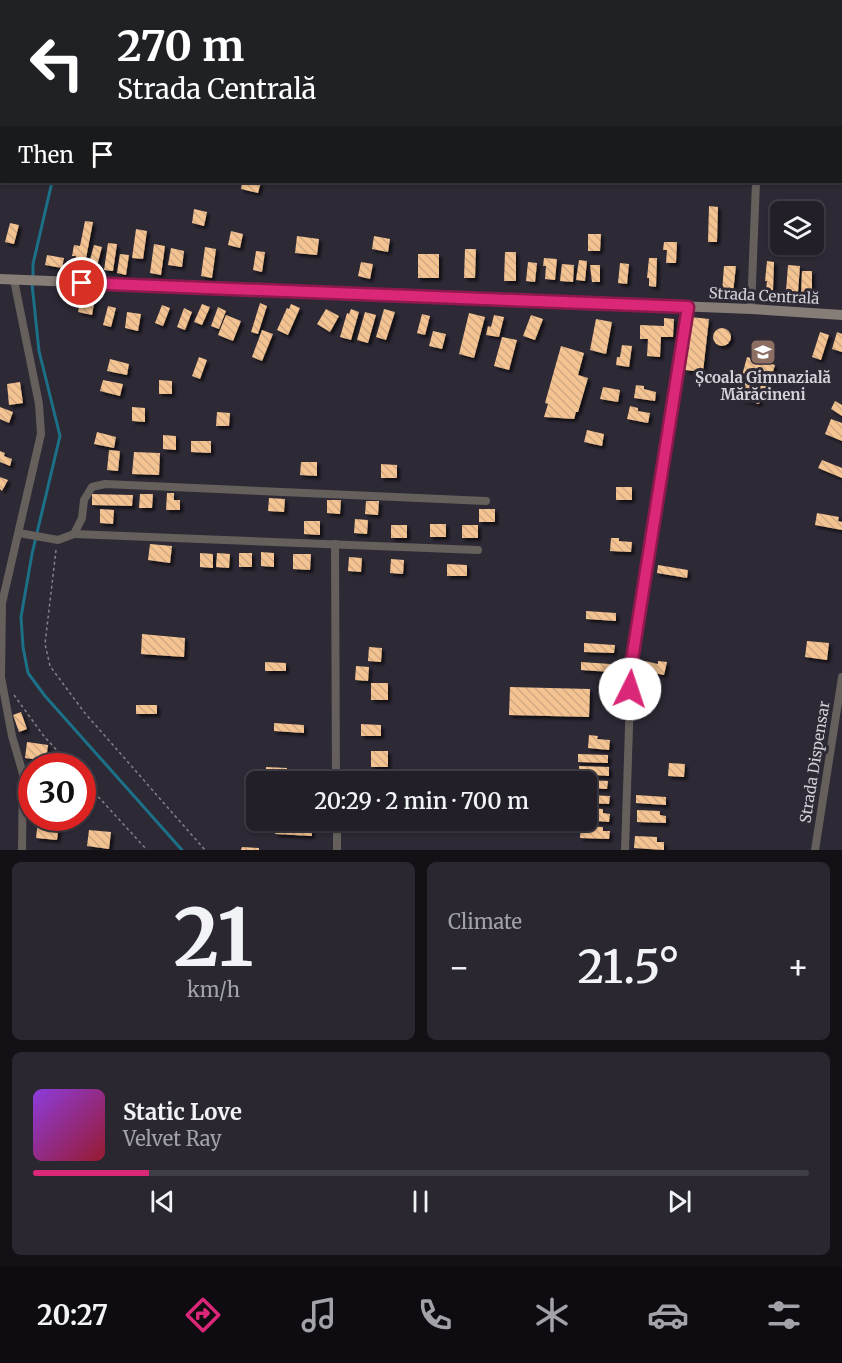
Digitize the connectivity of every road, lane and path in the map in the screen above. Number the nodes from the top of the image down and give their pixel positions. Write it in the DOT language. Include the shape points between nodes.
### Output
graph roads {
  1 [pos="756,183"];
  2 [pos="0,279"];
  3 [pos="20,280"];
  4 [pos="688,307"];
  5 [pos="751,309"];
  6 [pos="842,315"];
  7 [pos="486,501"];
  8 [pos="19,533"];
  9 [pos="74,534"];
  10 [pos="58,540"];
  11 [pos="334,544"];
  12 [pos="478,550"];
  13 [pos="1,603"];
  14 [pos="1,677"];
  15 [pos="842,677"];
  16 [pos="59,753"];
  17 [pos="336,771"];
  18 [pos="96,794"];
  19 [pos="336,831"];
  20 [pos="22,850"];
  21 [pos="147,850"];
  22 [pos="205,850"];
  23 [pos="337,850"];
  24 [pos="625,850"];
  25 [pos="815,850"];
  1 -- 5 [label="street"];
  2 -- 3 [label="main road, Strada Centrală"];
  3 -- 4 [label="main road, Strada Centrală"];
  3 -- 8 [label="street" via="41,434"];
  4 -- 5 [label="main road, Strada Centrală"];
  4 -- 24 [label="street" via="631,666"];
  5 -- 6 [label="main road, Strada Centrală"];
  7 -- 9 [label="street" via="105,484 92,487"];
  8 -- 10 [label="street"];
  8 -- 13 [label="street"];
  9 -- 10 [label="street"];
  9 -- 11 [label="street"];
  10 -- 22 [label="path" via="45,645 50,666 84,712"];
  11 -- 12 [label="street"];
  11 -- 17 [label="street"];
  13 -- 14 [label="street"];
  14 -- 16 [label="path"];
  14 -- 20 [label="street" via="23,774"];
  15 -- 25 [label="street, Strada Dispensar"];
  18 -- 21 [label="path"];
  19 -- 23 [label="street"];
}
